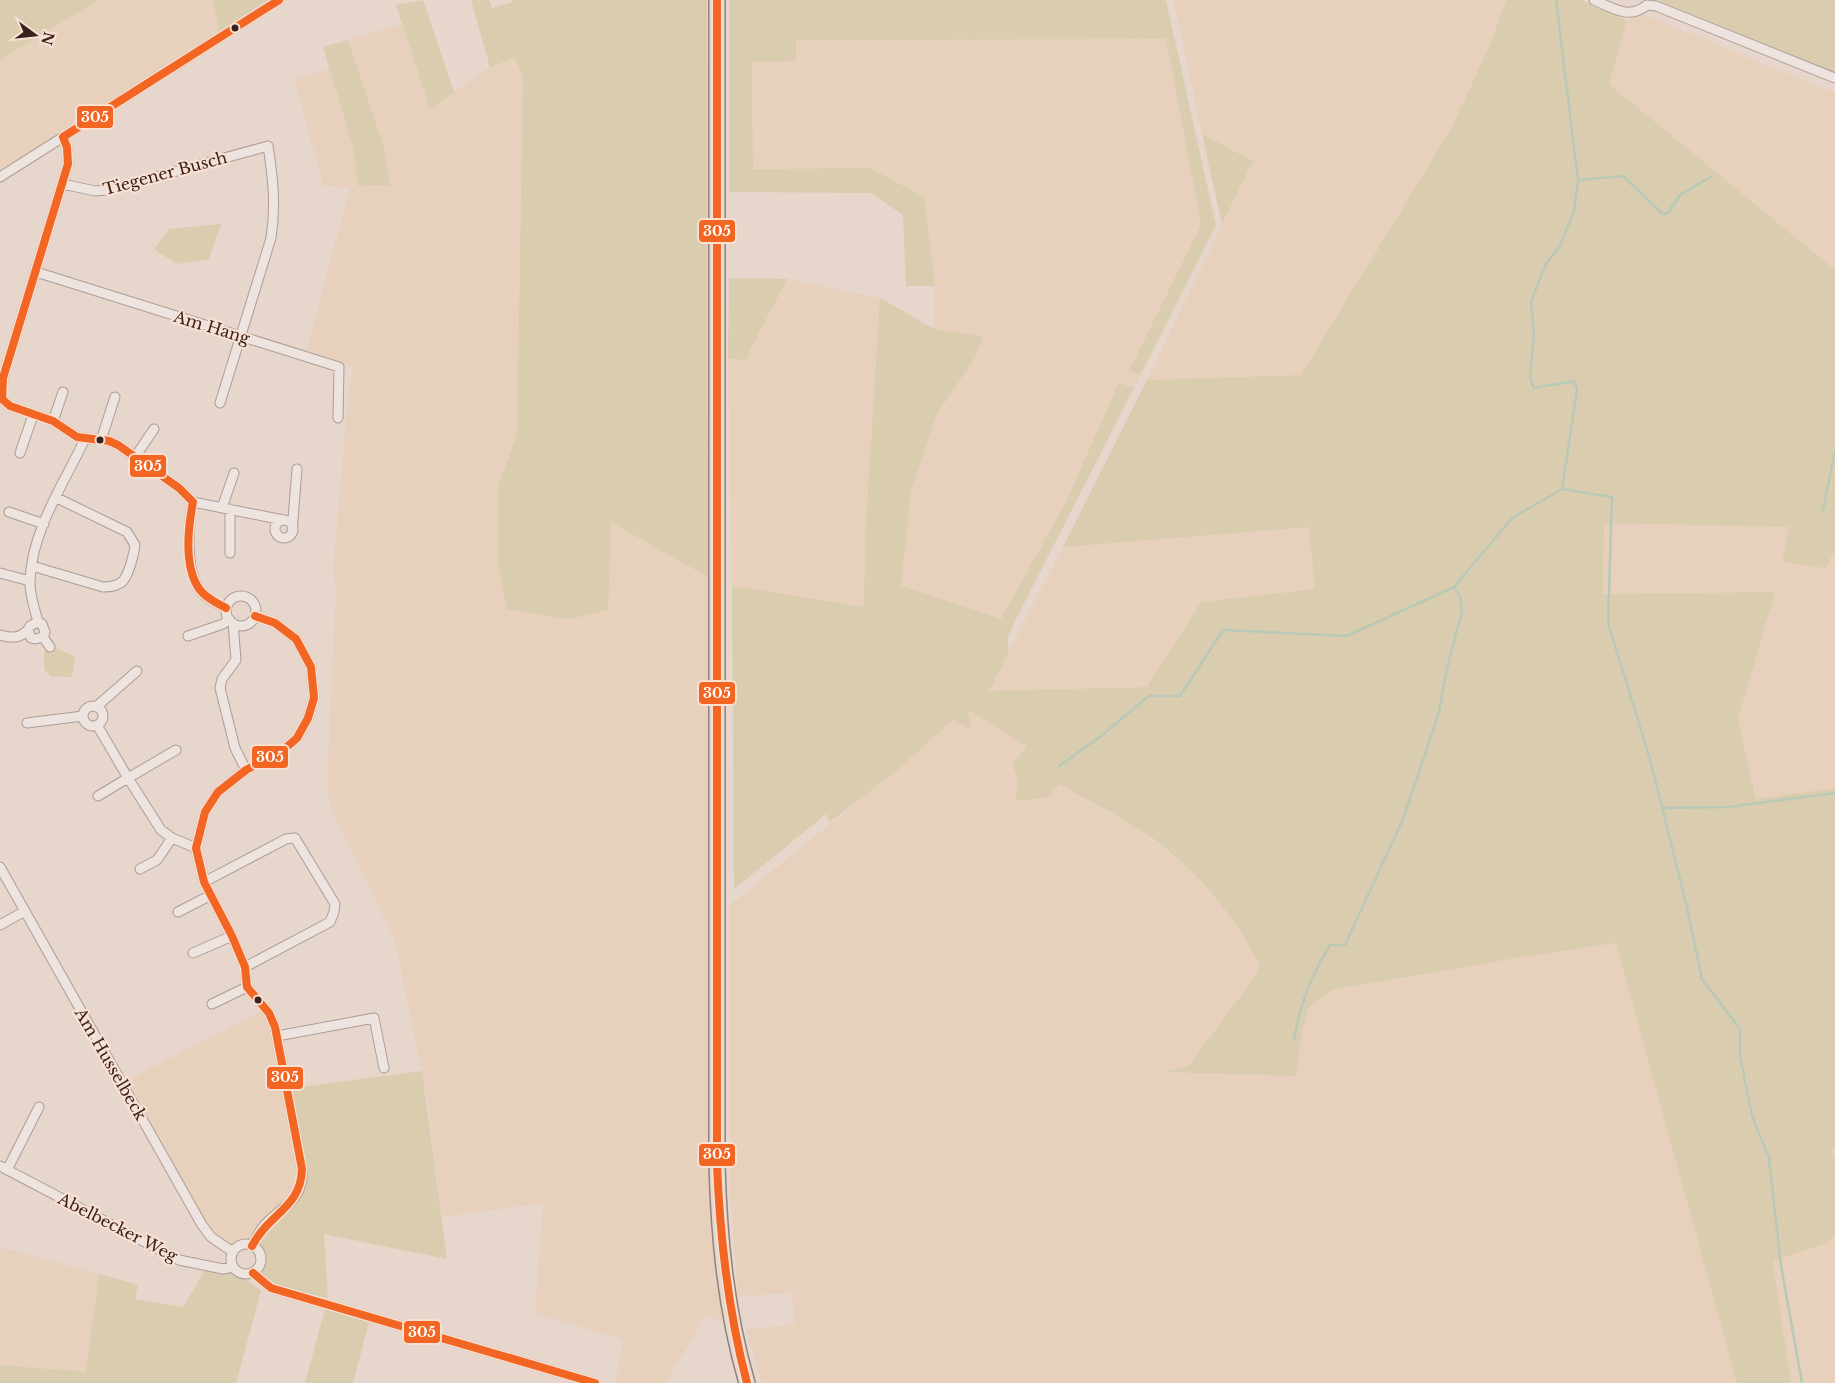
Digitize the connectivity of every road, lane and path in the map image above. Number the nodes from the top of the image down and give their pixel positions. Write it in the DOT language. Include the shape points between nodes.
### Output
graph roads {
  1 [pos="278,0"];
  2 [pos="717,0"];
  3 [pos="1594,0"];
  4 [pos="1835,78"];
  5 [pos="63,137"];
  6 [pos="0,177"];
  7 [pos="62,184"];
  8 [pos="36,272"];
  9 [pos="240,336"];
  10 [pos="63,392"];
  11 [pos="115,397"];
  12 [pos="220,402"];
  13 [pos="33,414"];
  14 [pos="338,418"];
  15 [pos="53,421"];
  16 [pos="154,429"];
  17 [pos="85,439"];
  18 [pos="101,440"];
  19 [pos="20,453"];
  20 [pos="135,457"];
  21 [pos="297,469"];
  22 [pos="234,472"];
  23 [pos="57,498"];
  24 [pos="192,502"];
  25 [pos="226,508"];
  26 [pos="10,512"];
  27 [pos="288,521"];
  28 [pos="44,524"];
  29 [pos="292,532"];
  30 [pos="230,553"];
  31 [pos="32,566"];
  32 [pos="0,573"];
  33 [pos="30,581"];
  34 [pos="226,608"];
  35 [pos="255,616"];
  36 [pos="231,621"];
  37 [pos="38,622"];
  38 [pos="28,630"];
  39 [pos="0,635"];
  40 [pos="188,636"];
  41 [pos="43,637"];
  42 [pos="50,647"];
  43 [pos="137,671"];
  44 [pos="96,707"];
  45 [pos="83,716"];
  46 [pos="27,722"];
  47 [pos="97,725"];
  48 [pos="176,750"];
  49 [pos="246,770"];
  50 [pos="128,778"];
  51 [pos="98,796"];
  52 [pos="172,838"];
  53 [pos="196,848"];
  54 [pos="0,867"];
  55 [pos="140,869"];
  56 [pos="204,882"];
  57 [pos="209,896"];
  58 [pos="25,911"];
  59 [pos="178,912"];
  60 [pos="0,924"];
  61 [pos="232,936"];
  62 [pos="194,953"];
  63 [pos="245,968"];
  64 [pos="247,987"];
  65 [pos="212,1004"];
  66 [pos="277,1036"];
  67 [pos="384,1068"];
  68 [pos="38,1107"];
  69 [pos="3,1168"];
  70 [pos="252,1246"];
  71 [pos="233,1252"];
  72 [pos="233,1267"];
  73 [pos="253,1273"];
  74 [pos="595,1383"];
  75 [pos="747,1383"];
  1 -- 5 [label="street"];
  2 -- 75 [label="main road" via="717,1164 724,1275"];
  3 -- 4 [label="street" via="1627,14 1635,13 1647,4 1656,6"];
  5 -- 6 [label="street"];
  5 -- 7 [label="street" via="68,164"];
  7 -- 8 [label="street"];
  7 -- 9 [label="street, Tiegener Busch" via="95,191 108,190 268,146 275,188 275,214 271,238"];
  8 -- 9 [label="street, Am Hang"];
  8 -- 13 [label="street" via="1,390 2,400"];
  9 -- 12 [label="street"];
  9 -- 14 [label="street, Am Hang" via="340,367"];
  10 -- 15 [label="street"];
  11 -- 18 [label="street"];
  13 -- 15 [label="street"];
  13 -- 19 [label="street"];
  15 -- 17 [label="street"];
  16 -- 20 [label="street"];
  17 -- 18 [label="street"];
  17 -- 23 [label="street"];
  18 -- 20 [label="street"];
  20 -- 24 [label="street" via="179,488"];
  21 -- 29 [label="street"];
  22 -- 25 [label="street"];
  23 -- 28 [label="street"];
  23 -- 31 [label="street" via="127,532 135,545 134,552 123,581 114,586 103,587"];
  24 -- 25 [label="street"];
  24 -- 34 [label="street" via="189,536 194,578 204,595"];
  25 -- 27 [label="street"];
  25 -- 30 [label="street"];
  26 -- 28 [label="street"];
  27 -- 29 [label="street"];
  27 -- 29 [label="street" via="278,523 277,534 286,538"];
  28 -- 31 [label="street"];
  31 -- 33 [label="street"];
  32 -- 33 [label="street"];
  33 -- 37 [label="street"];
  34 -- 35 [label="street" via="235,597 246,596 255,604"];
  34 -- 36 [label="street"];
  35 -- 36 [label="street" via="244,625"];
  35 -- 49 [label="street" via="275,623 296,638 311,667 314,698 297,738 282,751"];
  36 -- 40 [label="street"];
  36 -- 49 [label="street" via="236,660 222,679 220,688 235,748"];
  37 -- 38 [label="street"];
  37 -- 41 [label="street" via="45,628"];
  38 -- 39 [label="street" via="12,638"];
  38 -- 41 [label="street" via="35,640"];
  41 -- 42 [label="street"];
  43 -- 44 [label="street"];
  44 -- 45 [label="street" via="90,706"];
  44 -- 47 [label="street" via="103,716"];
  45 -- 46 [label="street"];
  45 -- 47 [label="street" via="90,726"];
  47 -- 50 [label="street"];
  48 -- 50 [label="street"];
  49 -- 53 [label="street" via="218,792 205,812"];
  50 -- 51 [label="street"];
  50 -- 52 [label="street" via="161,830"];
  52 -- 53 [label="street"];
  52 -- 55 [label="street" via="157,860"];
  53 -- 56 [label="street"];
  54 -- 58 [label="street, Am Husselbeck"];
  56 -- 57 [label="street"];
  56 -- 63 [label="street" via="286,839 295,838 335,904 330,922"];
  57 -- 59 [label="street"];
  57 -- 61 [label="street"];
  58 -- 60 [label="street"];
  58 -- 71 [label="street, Am Husselbeck" via="202,1225 211,1237"];
  61 -- 62 [label="street"];
  61 -- 63 [label="street"];
  63 -- 64 [label="street"];
  64 -- 65 [label="street"];
  64 -- 66 [label="street" via="269,1012"];
  66 -- 67 [label="street" via="374,1018"];
  66 -- 70 [label="street" via="302,1182 295,1197 262,1228"];
  68 -- 69 [label="street, Abelbecker Weg"];
  69 -- 72 [label="street, Abelbecker Weg" via="178,1260 223,1269"];
  70 -- 71 [label="street" via="241,1245"];
  70 -- 73 [label="street" via="261,1259"];
  71 -- 72 [label="street"];
  72 -- 73 [label="street, Abelbecker Weg" via="244,1274"];
  73 -- 74 [label="street, Abelbecker Weg" via="271,1288"];
}
